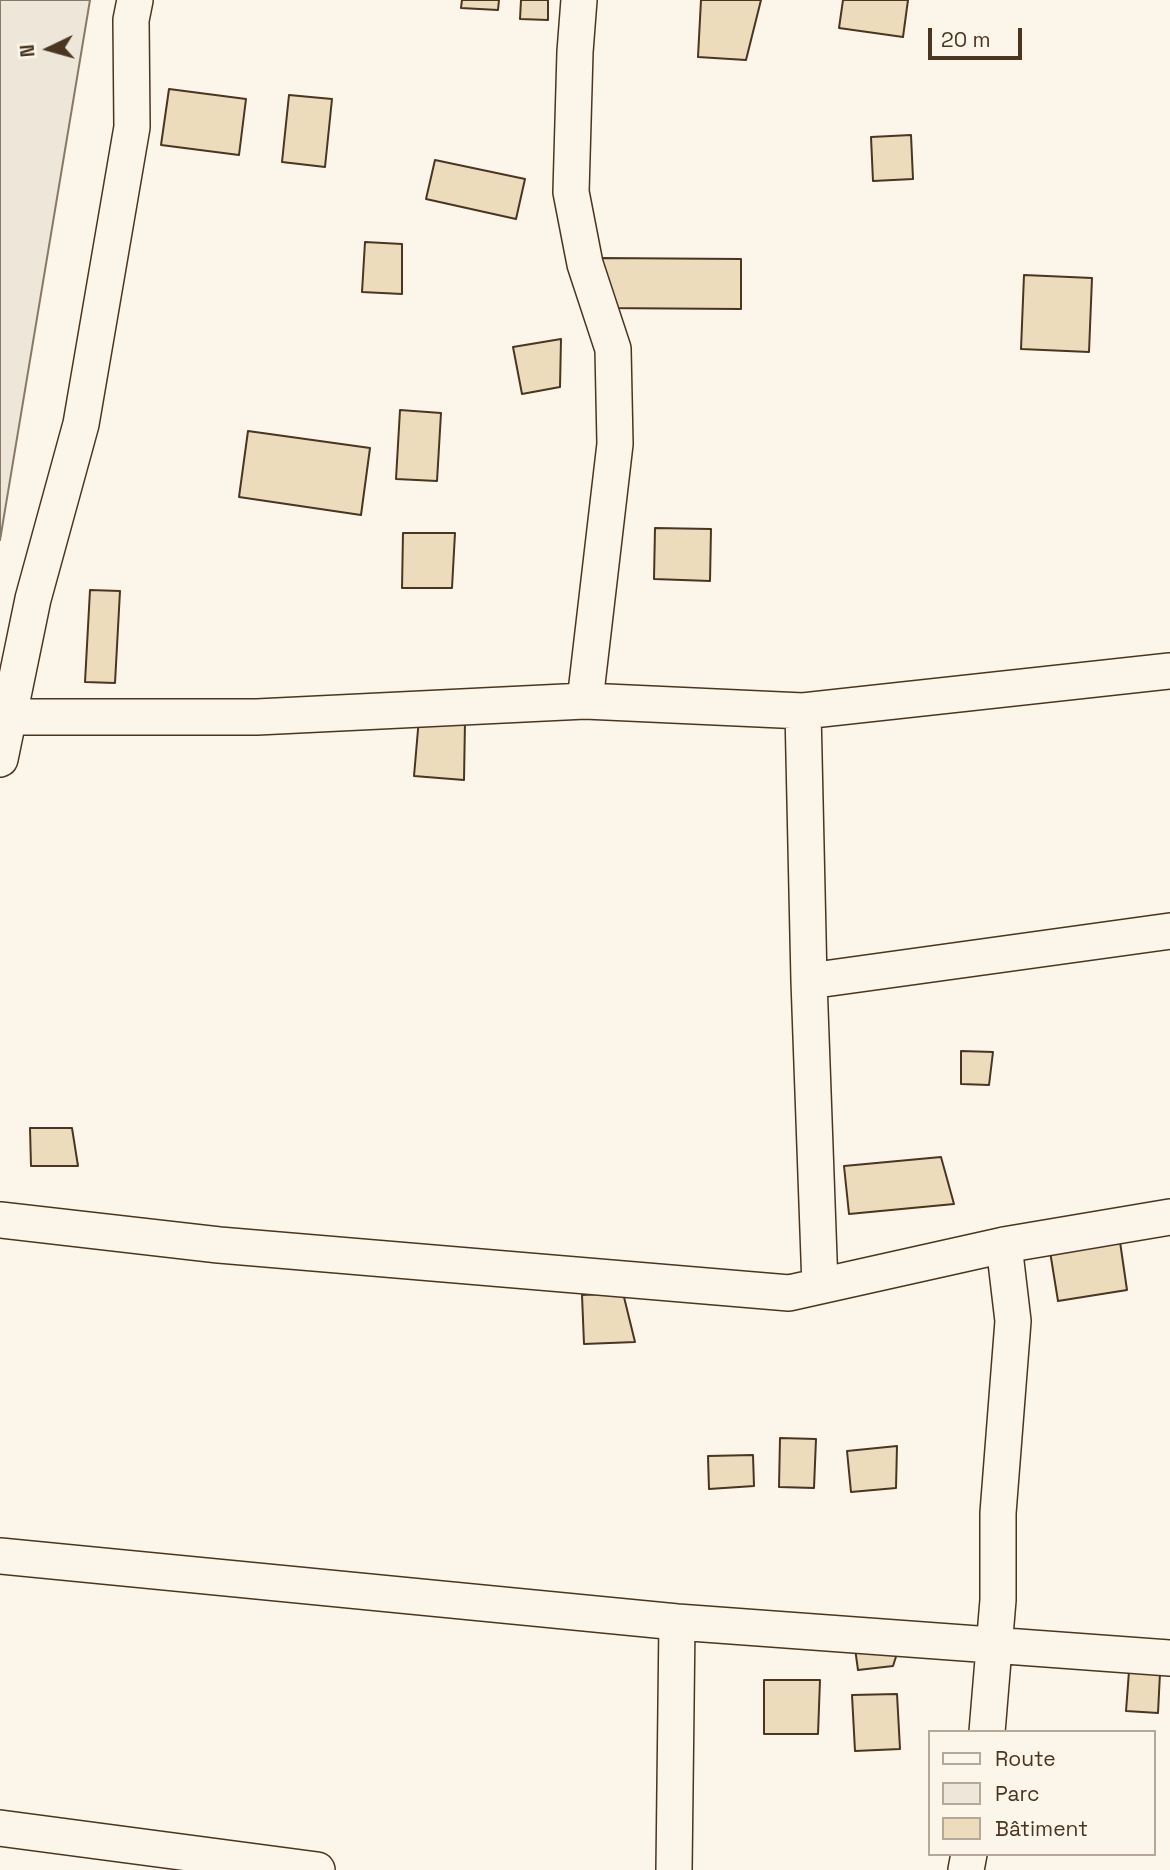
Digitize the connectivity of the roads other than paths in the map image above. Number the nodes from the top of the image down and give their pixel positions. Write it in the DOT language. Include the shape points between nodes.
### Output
graph roads {
  1 [pos="135,0"];
  2 [pos="579,0"];
  3 [pos="1170,671"];
  4 [pos="585,701"];
  5 [pos="803,711"];
  6 [pos="8,717"];
  7 [pos="0,759"];
  8 [pos="1170,931"];
  9 [pos="809,981"];
  10 [pos="1170,1217"];
  11 [pos="0,1220"];
  12 [pos="1004,1245"];
  13 [pos="820,1286"];
  14 [pos="0,1556"];
  15 [pos="677,1622"];
  16 [pos="995,1645"];
  17 [pos="1170,1658"];
  18 [pos="987,1730"];
  19 [pos="0,1828"];
  20 [pos="317,1870"];
  21 [pos="674,1870"];
  1 -- 6 [label="street" via="131,20 132,127 83,410 33,599"];
  2 -- 4 [label="street" via="571,192 585,264 613,349 615,443"];
  3 -- 5 [label="street"];
  4 -- 5 [label="street"];
  4 -- 6 [label="street" via="257,718"];
  5 -- 9 [label="street"];
  6 -- 7 [label="street"];
  8 -- 9 [label="street"];
  9 -- 13 [label="street"];
  10 -- 12 [label="street"];
  11 -- 13 [label="street" via="219,1245 789,1293"];
  12 -- 13 [label="street"];
  12 -- 16 [label="street" via="1013,1321 998,1513"];
  14 -- 15 [label="street"];
  15 -- 16 [label="street"];
  15 -- 21 [label="street"];
  16 -- 17 [label="street"];
  16 -- 18 [label="street"];
  19 -- 20 [label="street"];
}
